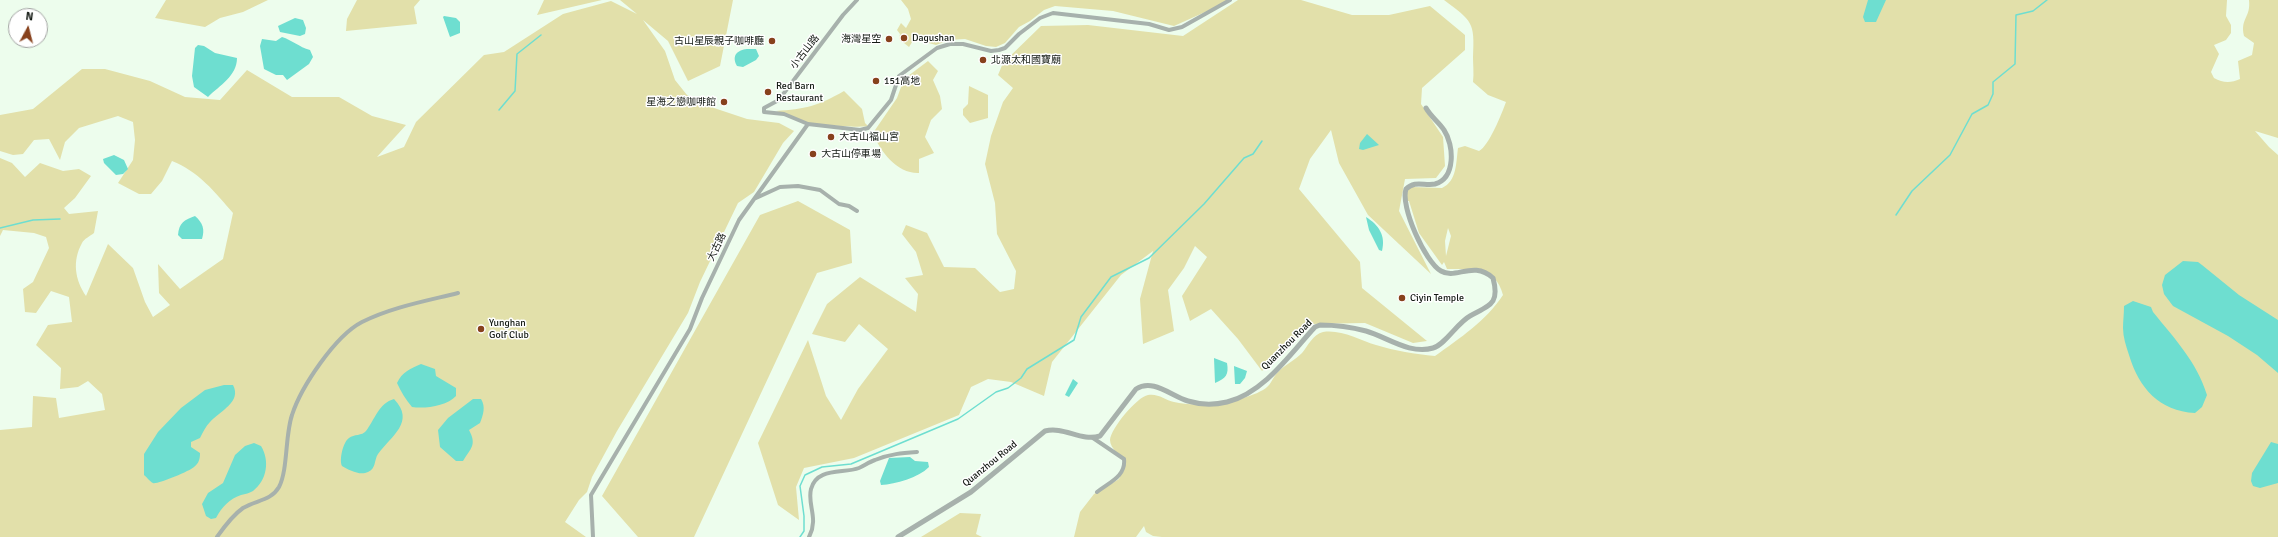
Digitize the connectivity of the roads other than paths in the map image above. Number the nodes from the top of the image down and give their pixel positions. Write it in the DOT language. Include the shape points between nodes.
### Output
graph roads {
  1 [pos="856,0"];
  2 [pos="1230,0"];
  3 [pos="1426,108"];
  4 [pos="808,124"];
  5 [pos="756,198"];
  6 [pos="857,211"];
  7 [pos="458,293"];
  8 [pos="1093,438"];
  9 [pos="917,452"];
  10 [pos="1097,492"];
  11 [pos="217,537"];
  12 [pos="593,537"];
  13 [pos="809,537"];
  14 [pos="898,537"];
  1 -- 4 [label="street, 小古山路" via="784,93 777,101 764,108 764,112 784,114"];
  2 -- 4 [label="street" via="1182,27 1169,30 1149,24 1053,13 1040,18 1005,48 999,50 991,51 963,44 937,48 900,76 890,100 868,128 860,130"];
  3 -- 8 [label="street, Quanzhou Road" via="1448,140 1451,168 1443,180 1434,184 1416,183 1406,189 1406,212 1427,255 1441,271 1450,274 1480,270 1493,278 1495,296 1491,305 1459,324 1434,348 1423,349 1398,344 1365,331 1320,325 1315,327 1266,378 1241,397 1228,402 1209,404 1187,400 1155,386 1144,385 1136,389 1104,432"];
  4 -- 5 [label="street, 大古路"];
  5 -- 6 [label="street" via="780,187 798,186 820,190 839,204"];
  5 -- 12 [label="street, 大古路" via="740,220 702,298 690,329 591,495"];
  7 -- 11 [label="street" via="396,308 361,323 348,333 323,359 298,400 288,432 279,486 272,496 244,507"];
  8 -- 10 [label="street" via="1124,459 1125,467 1122,473"];
  8 -- 14 [label="street, Quanzhou Road" via="1060,430 1045,431 971,492"];
  9 -- 13 [label="street" via="895,454 858,468 824,474 814,482 811,490 814,528"];
}
